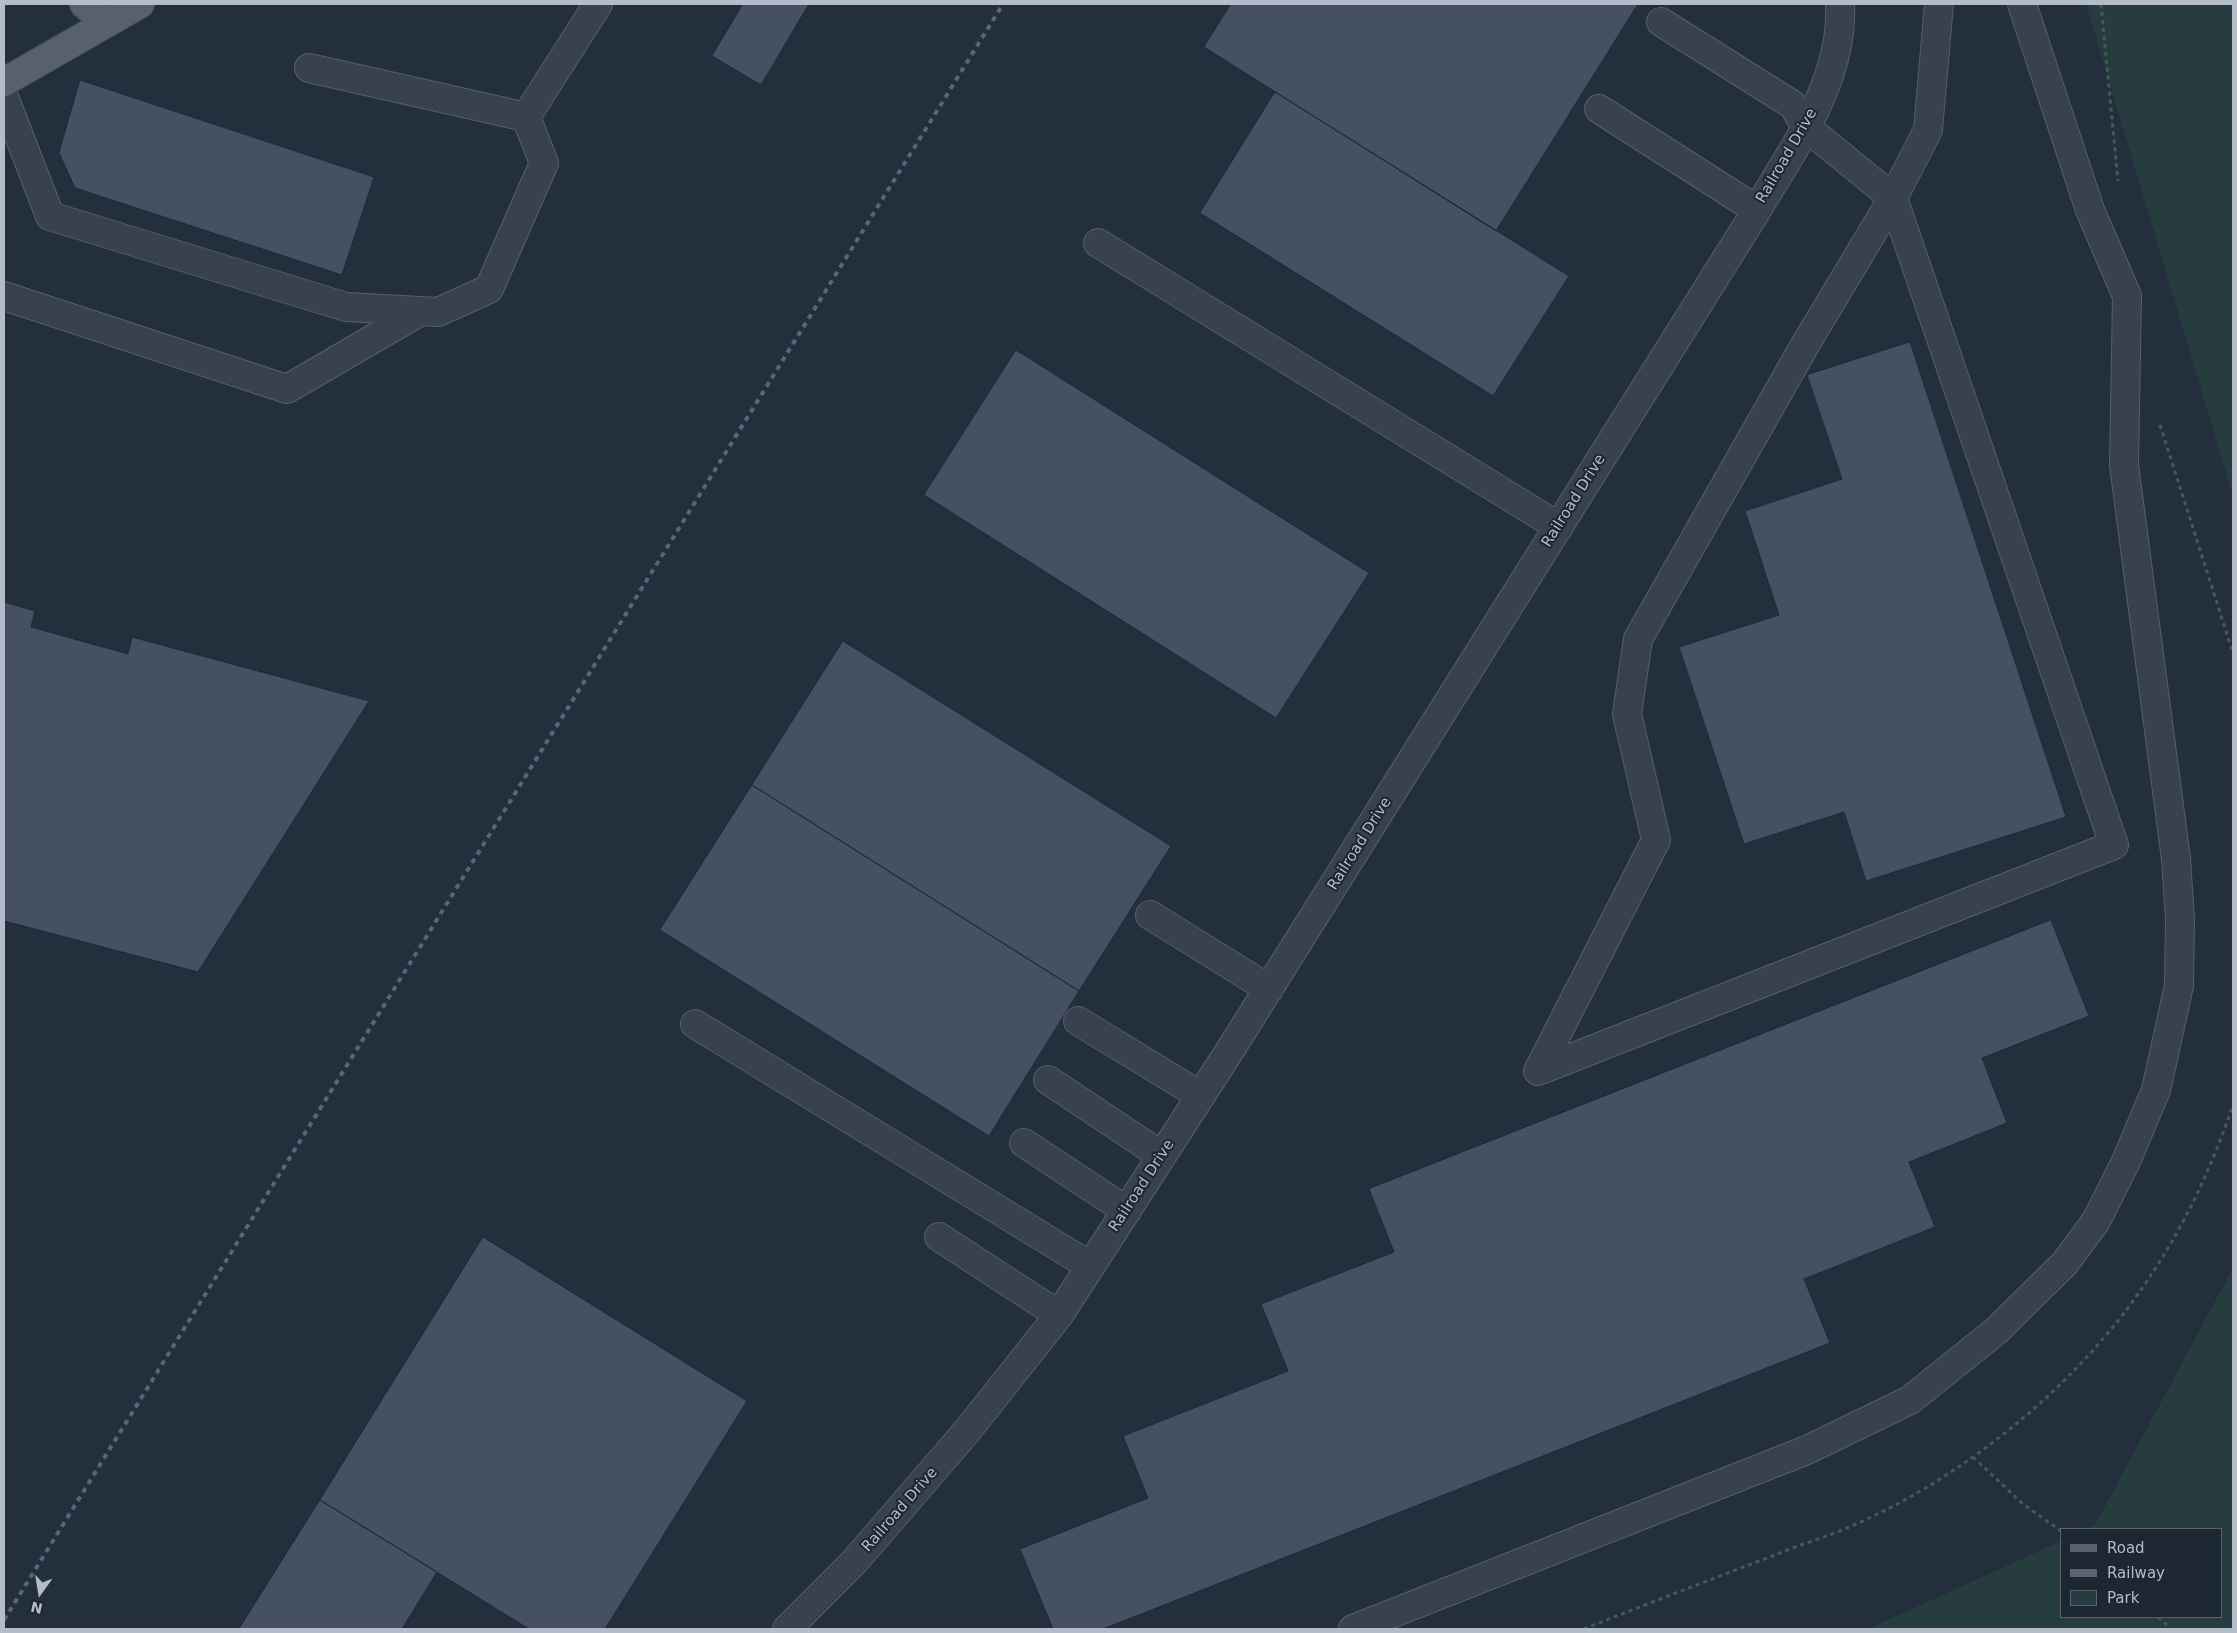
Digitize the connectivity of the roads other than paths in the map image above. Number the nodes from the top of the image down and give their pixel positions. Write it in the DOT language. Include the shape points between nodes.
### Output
graph roads {
  1 [pos="84,4"];
  2 [pos="140,4"];
  3 [pos="598,4"];
  4 [pos="1939,4"];
  5 [pos="2022,4"];
  6 [pos="1836,7"];
  7 [pos="104,22"];
  8 [pos="1661,22"];
  9 [pos="309,68"];
  10 [pos="4,82"];
  11 [pos="4,97"];
  12 [pos="1599,109"];
  13 [pos="526,117"];
  14 [pos="1806,126"];
  15 [pos="1893,198"];
  16 [pos="1757,210"];
  17 [pos="1098,243"];
  18 [pos="4,296"];
  19 [pos="421,311"];
  20 [pos="1559,527"];
  21 [pos="1150,914"];
  22 [pos="1269,989"];
  23 [pos="1078,1021"];
  24 [pos="695,1024"];
  25 [pos="1048,1080"];
  26 [pos="1201,1096"];
  27 [pos="1024,1142"];
  28 [pos="1162,1156"];
  29 [pos="1127,1211"];
  30 [pos="939,1237"];
  31 [pos="1090,1266"];
  32 [pos="1059,1315"];
  33 [pos="786,1629"];
  34 [pos="1352,1629"];
  1 -- 7 [label="main road"];
  2 -- 7 [label="main road"];
  3 -- 13 [label="street"];
  4 -- 15 [label="street" via="1928,130"];
  5 -- 34 [label="street" via="2090,210 2127,296 2124,465 2176,859 2180,919 2179,986 2156,1090 2096,1221 2065,1263 1996,1331 1910,1400 1807,1450"];
  6 -- 14 [label="street, Railroad Drive" via="1832,72"];
  7 -- 10 [label="main road"];
  8 -- 14 [label="street" via="1793,105"];
  9 -- 13 [label="street"];
  11 -- 19 [label="street" via="50,216 346,307"];
  12 -- 16 [label="street"];
  13 -- 19 [label="street" via="544,163 489,289 438,312"];
  14 -- 15 [label="street"];
  14 -- 16 [label="street, Railroad Drive"];
  15 -- 15 [label="street" via="2114,845 1538,1071 1656,840 1627,714 1638,639 1805,344"];
  16 -- 20 [label="street, Railroad Drive"];
  17 -- 20 [label="street"];
  18 -- 19 [label="street" via="287,389"];
  20 -- 22 [label="street, Railroad Drive"];
  21 -- 22 [label="street"];
  22 -- 26 [label="street, Railroad Drive"];
  23 -- 26 [label="street"];
  24 -- 31 [label="street"];
  25 -- 28 [label="street"];
  26 -- 28 [label="street, Railroad Drive"];
  27 -- 29 [label="street"];
  28 -- 29 [label="street, Railroad Drive"];
  29 -- 31 [label="street, Railroad Drive"];
  30 -- 32 [label="street"];
  31 -- 32 [label="street, Railroad Drive"];
  32 -- 33 [label="street, Railroad Drive" via="967,1431 874,1540"];
}
